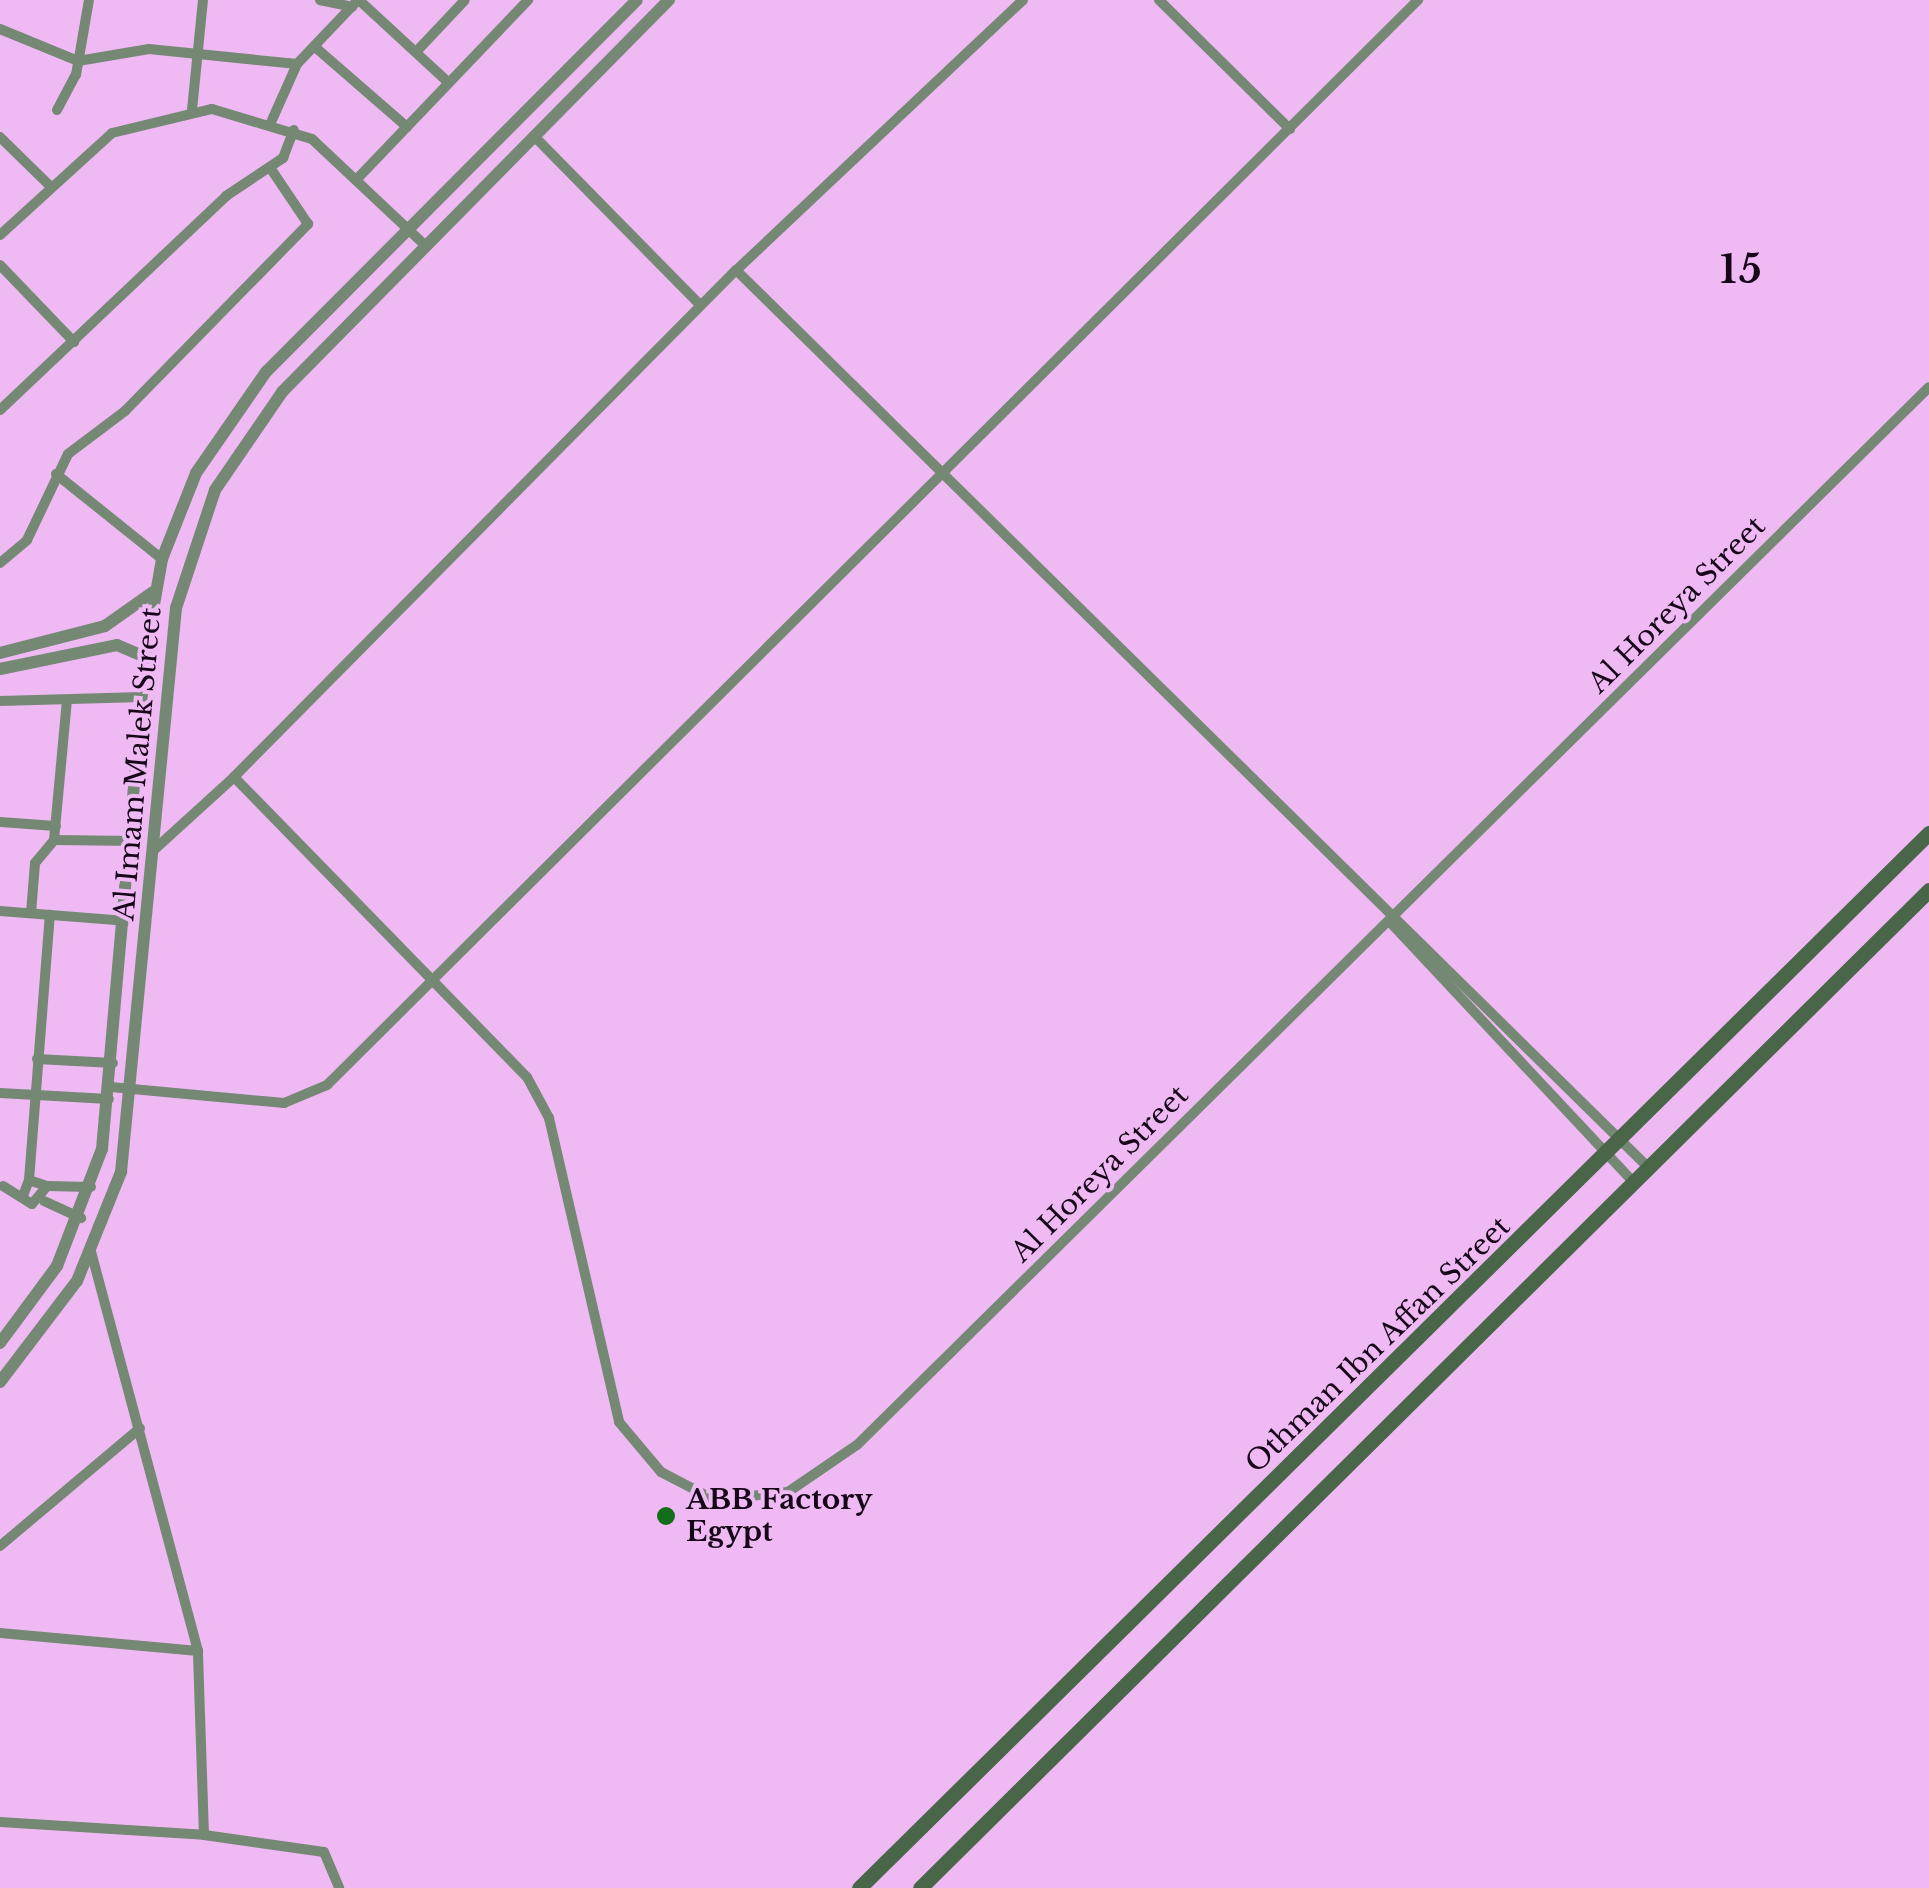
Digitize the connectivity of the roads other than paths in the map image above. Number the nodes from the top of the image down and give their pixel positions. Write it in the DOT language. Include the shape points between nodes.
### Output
graph roads {
  1 [pos="89,0"];
  2 [pos="203,0"];
  3 [pos="320,0"];
  4 [pos="465,0"];
  5 [pos="528,0"];
  6 [pos="636,0"];
  7 [pos="669,0"];
  8 [pos="1023,0"];
  9 [pos="1159,0"];
  10 [pos="1418,0"];
  11 [pos="356,2"];
  12 [pos="0,29"];
  13 [pos="315,47"];
  14 [pos="416,52"];
  15 [pos="198,54"];
  16 [pos="78,62"];
  17 [pos="297,64"];
  18 [pos="449,82"];
  19 [pos="57,110"];
  20 [pos="192,110"];
  21 [pos="272,120"];
  22 [pos="406,127"];
  23 [pos="1290,129"];
  24 [pos="294,130"];
  25 [pos="535,137"];
  26 [pos="0,138"];
  27 [pos="271,170"];
  28 [pos="357,179"];
  29 [pos="49,186"];
  30 [pos="407,228"];
  31 [pos="0,234"];
  32 [pos="426,246"];
  33 [pos="0,265"];
  34 [pos="736,270"];
  35 [pos="700,305"];
  36 [pos="74,342"];
  37 [pos="1929,388"];
  38 [pos="0,410"];
  39 [pos="56,474"];
  40 [pos="946,474"];
  41 [pos="162,559"];
  42 [pos="0,563"];
  43 [pos="155,590"];
  44 [pos="0,652"];
  45 [pos="146,657"];
  46 [pos="0,668"];
  47 [pos="142,697"];
  48 [pos="67,701"];
  49 [pos="0,702"];
  50 [pos="234,778"];
  51 [pos="0,822"];
  52 [pos="56,826"];
  53 [pos="1929,834"];
  54 [pos="54,840"];
  55 [pos="136,840"];
  56 [pos="155,849"];
  57 [pos="1929,890"];
  58 [pos="128,898"];
  59 [pos="150,899"];
  60 [pos="0,911"];
  61 [pos="31,914"];
  62 [pos="50,915"];
  63 [pos="126,921"];
  64 [pos="1389,921"];
  65 [pos="122,963"];
  66 [pos="145,964"];
  67 [pos="433,981"];
  68 [pos="37,1059"];
  69 [pos="113,1063"];
  70 [pos="135,1090"];
  71 [pos="110,1093"];
  72 [pos="0,1094"];
  73 [pos="34,1095"];
  74 [pos="1622,1142"];
  75 [pos="1607,1155"];
  76 [pos="1649,1168"];
  77 [pos="28,1180"];
  78 [pos="1634,1183"];
  79 [pos="2,1186"];
  80 [pos="47,1186"];
  81 [pos="92,1187"];
  82 [pos="23,1196"];
  83 [pos="44,1200"];
  84 [pos="80,1218"];
  85 [pos="92,1252"];
  86 [pos="0,1343"];
  87 [pos="0,1382"];
  88 [pos="140,1428"];
  89 [pos="0,1546"];
  90 [pos="0,1633"];
  91 [pos="198,1652"];
  92 [pos="0,1822"];
  93 [pos="204,1835"];
  94 [pos="339,1888"];
  95 [pos="859,1888"];
  96 [pos="920,1888"];
  1 -- 16 [label="street"];
  2 -- 15 [label="street"];
  3 -- 11 [label="street"];
  4 -- 14 [label="street"];
  5 -- 18 [label="street"];
  6 -- 30 [label="street, Al Imam Malek Street"];
  7 -- 25 [label="street, Al Imam Malek Street"];
  8 -- 34 [label="street"];
  9 -- 23 [label="street"];
  10 -- 23 [label="street"];
  11 -- 13 [label="street"];
  11 -- 14 [label="street"];
  12 -- 16 [label="street"];
  13 -- 17 [label="street"];
  13 -- 22 [label="street"];
  14 -- 18 [label="street"];
  15 -- 16 [label="street" via="149,49"];
  15 -- 17 [label="street"];
  15 -- 20 [label="street"];
  16 -- 19 [label="street"];
  17 -- 21 [label="street"];
  18 -- 22 [label="street"];
  20 -- 21 [label="street"];
  20 -- 29 [label="street" via="112,133"];
  21 -- 24 [label="street"];
  22 -- 28 [label="street"];
  23 -- 40 [label="street"];
  24 -- 27 [label="street"];
  24 -- 28 [label="street"];
  25 -- 32 [label="street, Al Imam Malek Street"];
  25 -- 35 [label="street"];
  26 -- 29 [label="street"];
  27 -- 36 [label="street" via="226,196"];
  27 -- 39 [label="street" via="308,224"];
  28 -- 30 [label="street"];
  29 -- 31 [label="street"];
  30 -- 32 [label="street"];
  30 -- 41 [label="street, Al Imam Malek Street" via="234,409"];
  32 -- 56 [label="street, Al Imam Malek Street" via="262,415 202,517 176,608"];
  33 -- 36 [label="street"];
  34 -- 35 [label="street"];
  34 -- 40 [label="street"];
  35 -- 50 [label="street"];
  36 -- 38 [label="street"];
  37 -- 64 [label="street, Al Horeya Street"];
  39 -- 41 [label="street"];
  39 -- 42 [label="street" via="27,540"];
  40 -- 64 [label="street"];
  40 -- 67 [label="street"];
  41 -- 43 [label="street, Al Imam Malek Street"];
  43 -- 44 [label="street" via="105,626"];
  43 -- 45 [label="street, Al Imam Malek Street"];
  45 -- 46 [label="street" via="116,645"];
  45 -- 47 [label="street, Al Imam Malek Street"];
  47 -- 48 [label="street"];
  47 -- 55 [label="street, Al Imam Malek Street"];
  48 -- 49 [label="street"];
  48 -- 52 [label="street"];
  50 -- 56 [label="street"];
  50 -- 67 [label="street, Al Horeya Street"];
  51 -- 52 [label="street"];
  52 -- 54 [label="street"];
  53 -- 74 [label="main road, Othman Ibn Affan Street"];
  54 -- 55 [label="street"];
  54 -- 61 [label="street" via="36,863"];
  55 -- 58 [label="street, Al Imam Malek Street"];
  56 -- 59 [label="street, Al Imam Malek Street"];
  57 -- 76 [label="main road"];
  58 -- 59 [label="street" via="142,907"];
  58 -- 63 [label="street, Al Imam Malek Street"];
  59 -- 66 [label="street, Al Imam Malek Street"];
  60 -- 61 [label="street"];
  61 -- 62 [label="street"];
  62 -- 63 [label="street"];
  62 -- 68 [label="street"];
  63 -- 65 [label="street, Al Imam Malek Street"];
  64 -- 67 [label="street, Al Horeya Street" via="858,1445 788,1492 747,1501 689,1491 637,1450 619,1422 542,1098"];
  64 -- 74 [label="street"];
  64 -- 75 [label="street"];
  65 -- 66 [label="street" via="131,956"];
  65 -- 69 [label="street, Al Imam Malek Street"];
  66 -- 70 [label="street, Al Imam Malek Street"];
  67 -- 70 [label="street" via="305,1097 259,1103"];
  68 -- 69 [label="street"];
  68 -- 73 [label="street"];
  69 -- 71 [label="street, Al Imam Malek Street"];
  70 -- 71 [label="street"];
  70 -- 85 [label="street, Al Imam Malek Street" via="121,1172"];
  71 -- 73 [label="street"];
  71 -- 81 [label="street, Al Imam Malek Street"];
  72 -- 73 [label="street"];
  73 -- 77 [label="street"];
  74 -- 75 [label="main road, Othman Ibn Affan Street"];
  74 -- 76 [label="street"];
  75 -- 78 [label="street"];
  75 -- 95 [label="main road, Othman Ibn Affan Street"];
  76 -- 78 [label="main road"];
  77 -- 79 [label="street"];
  77 -- 80 [label="street"];
  77 -- 82 [label="street"];
  78 -- 96 [label="main road"];
  79 -- 82 [label="street"];
  80 -- 81 [label="street"];
  80 -- 83 [label="street"];
  81 -- 84 [label="street, Al Imam Malek Street"];
  82 -- 83 [label="street"];
  83 -- 84 [label="street"];
  84 -- 86 [label="street, Al Imam Malek Street"];
  85 -- 87 [label="street, Al Imam Malek Street" via="42,1335"];
  85 -- 88 [label="street"];
  88 -- 89 [label="street"];
  88 -- 91 [label="street"];
  90 -- 91 [label="street"];
  91 -- 93 [label="street"];
  92 -- 93 [label="street"];
  93 -- 94 [label="street" via="324,1852"];
}
